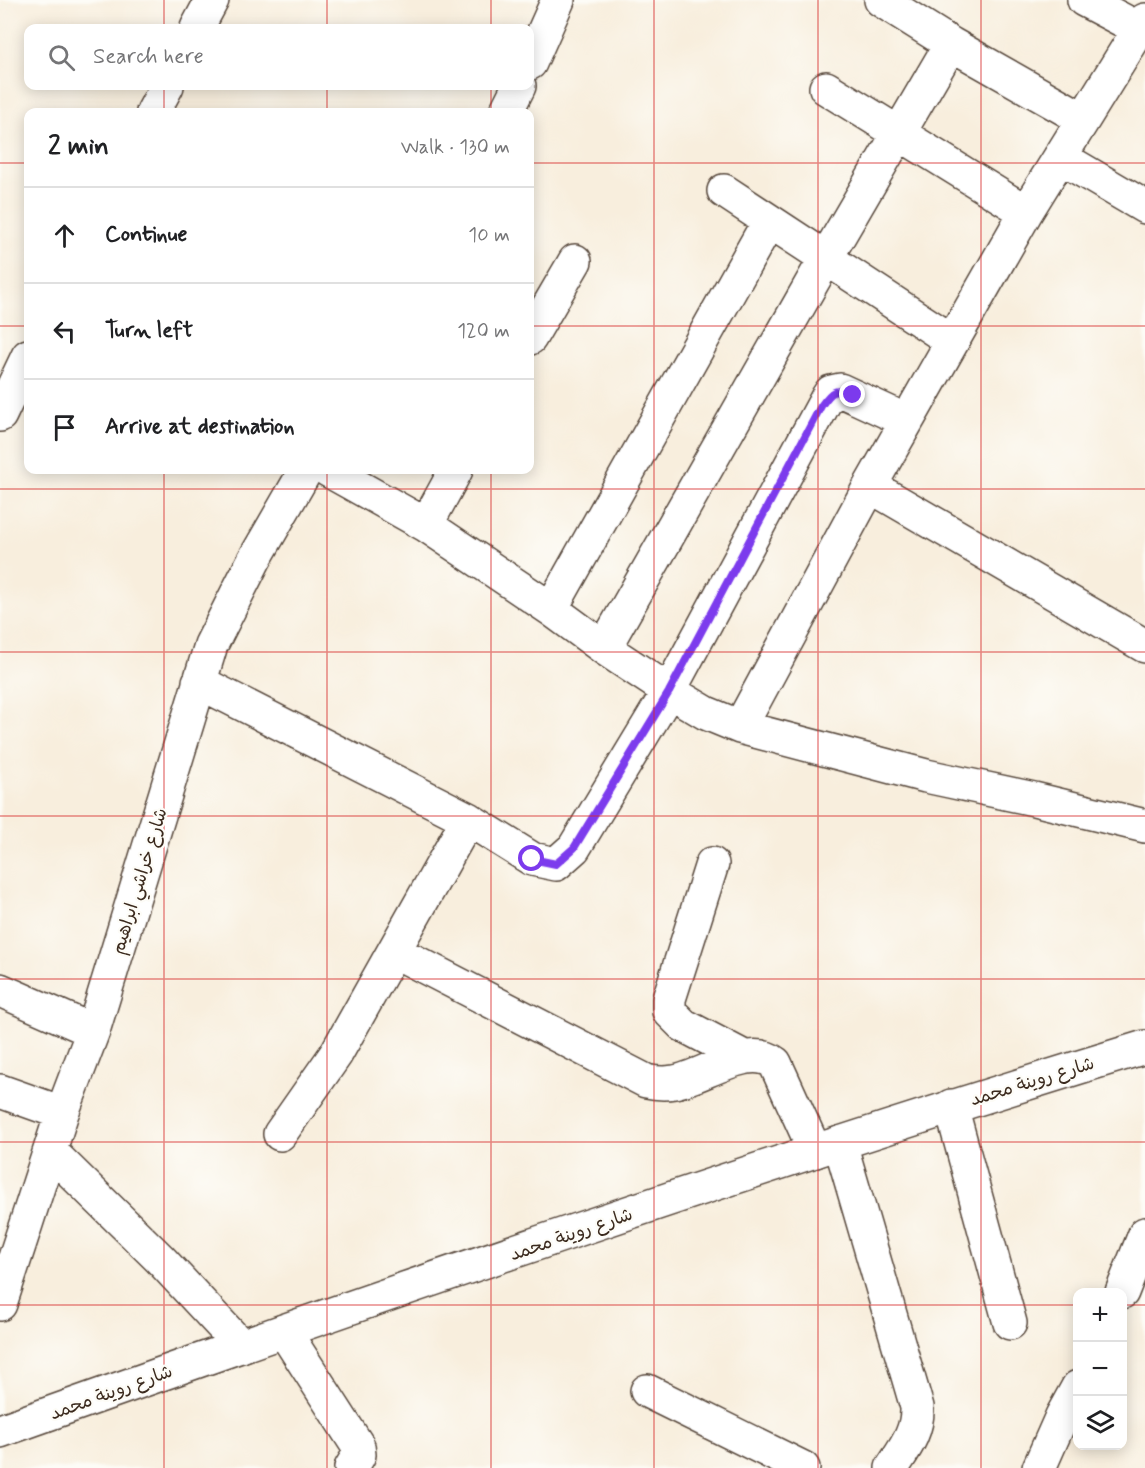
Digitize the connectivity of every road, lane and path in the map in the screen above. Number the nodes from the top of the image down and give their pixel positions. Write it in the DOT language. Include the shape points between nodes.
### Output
graph roads {
  1 [pos="212,0"];
  2 [pos="558,0"];
  3 [pos="880,0"];
  4 [pos="1084,0"];
  5 [pos="199,24"];
  6 [pos="1143,27"];
  7 [pos="951,44"];
  8 [pos="534,54"];
  9 [pos="826,88"];
  10 [pos="165,90"];
  11 [pos="517,90"];
  12 [pos="155,108"];
  13 [pos="508,108"];
  14 [pos="1083,119"];
  15 [pos="900,134"];
  16 [pos="1060,157"];
  17 [pos="724,191"];
  18 [pos="1145,207"];
  19 [pos="1026,212"];
  20 [pos="769,221"];
  21 [pos="826,258"];
  22 [pos="575,261"];
  23 [pos="534,331"];
  24 [pos="952,341"];
  25 [pos="24,364"];
  26 [pos="0,415"];
  27 [pos="907,421"];
  28 [pos="304,474"];
  29 [pos="335,474"];
  30 [pos="454,474"];
  31 [pos="870,486"];
  32 [pos="426,525"];
  33 [pos="551,609"];
  34 [pos="1145,646"];
  35 [pos="604,648"];
  36 [pos="199,681"];
  37 [pos="669,692"];
  38 [pos="740,727"];
  39 [pos="468,819"];
  40 [pos="1145,826"];
  41 [pos="712,864"];
  42 [pos="394,951"];
  43 [pos="0,990"];
  44 [pos="93,1031"];
  45 [pos="1145,1047"];
  46 [pos="744,1057"];
  47 [pos="0,1091"];
  48 [pos="951,1106"];
  49 [pos="62,1113"];
  50 [pos="280,1134"];
  51 [pos="828,1147"];
  52 [pos="51,1152"];
  53 [pos="1145,1234"];
  54 [pos="1124,1288"];
  55 [pos="0,1305"];
  56 [pos="1010,1323"];
  57 [pos="284,1330"];
  58 [pos="241,1346"];
  59 [pos="647,1391"];
  60 [pos="1073,1395"];
  61 [pos="0,1431"];
  62 [pos="351,1468"];
  63 [pos="803,1468"];
  64 [pos="892,1468"];
  65 [pos="1039,1468"];
  1 -- 5 [label="street"];
  2 -- 8 [label="street"];
  3 -- 7 [label="street"];
  4 -- 6 [label="street"];
  6 -- 14 [label="street"];
  7 -- 14 [label="street"];
  7 -- 15 [label="street"];
  9 -- 15 [label="street"];
  10 -- 12 [label="street"];
  11 -- 13 [label="street"];
  14 -- 16 [label="street"];
  15 -- 19 [label="street"];
  15 -- 21 [label="street"];
  16 -- 18 [label="street"];
  16 -- 19 [label="street"];
  17 -- 20 [label="street"];
  19 -- 24 [label="street"];
  20 -- 21 [label="street"];
  20 -- 33 [label="street"];
  21 -- 24 [label="street"];
  21 -- 35 [label="street"];
  22 -- 23 [label="street"];
  24 -- 27 [label="street"];
  25 -- 26 [label="street"];
  27 -- 31 [label="street"];
  27 -- 37 [label="street" via="840,390 831,392"];
  28 -- 36 [label="street, شارع خراشي ابراهيم" via="211,645"];
  29 -- 32 [label="street"];
  30 -- 32 [label="street"];
  31 -- 34 [label="street"];
  31 -- 38 [label="street"];
  32 -- 33 [label="street"];
  33 -- 35 [label="street"];
  35 -- 37 [label="street"];
  36 -- 39 [label="street"];
  36 -- 44 [label="street, شارع خراشي ابراهيم"];
  37 -- 38 [label="street"];
  37 -- 39 [label="street" via="574,848 556,864 532,859"];
  38 -- 40 [label="street" via="926,776"];
  39 -- 42 [label="street"];
  41 -- 46 [label="street" via="669,999 669,1011 684,1025"];
  42 -- 46 [label="street" via="646,1081 675,1082"];
  42 -- 50 [label="street" via="336,1054"];
  43 -- 44 [label="street"];
  44 -- 49 [label="street, شارع خراشي ابراهيم"];
  45 -- 48 [label="street, شارع روينة محمد"];
  46 -- 51 [label="street" via="759,1056 775,1063"];
  47 -- 49 [label="street"];
  48 -- 51 [label="street, شارع روينة محمد"];
  48 -- 56 [label="street"];
  49 -- 52 [label="street, شارع خراشي ابراهيم"];
  51 -- 57 [label="street, شارع روينة محمد"];
  51 -- 64 [label="street" via="917,1407 914,1434"];
  52 -- 55 [label="street, شارع خراشي ابراهيم"];
  52 -- 58 [label="street" via="160,1259"];
  53 -- 54 [label="street"];
  57 -- 58 [label="street, شارع روينة محمد"];
  57 -- 62 [label="street" via="358,1446 359,1455"];
  58 -- 61 [label="street, شارع روينة محمد"];
  59 -- 63 [label="street"];
  60 -- 65 [label="street"];
}
